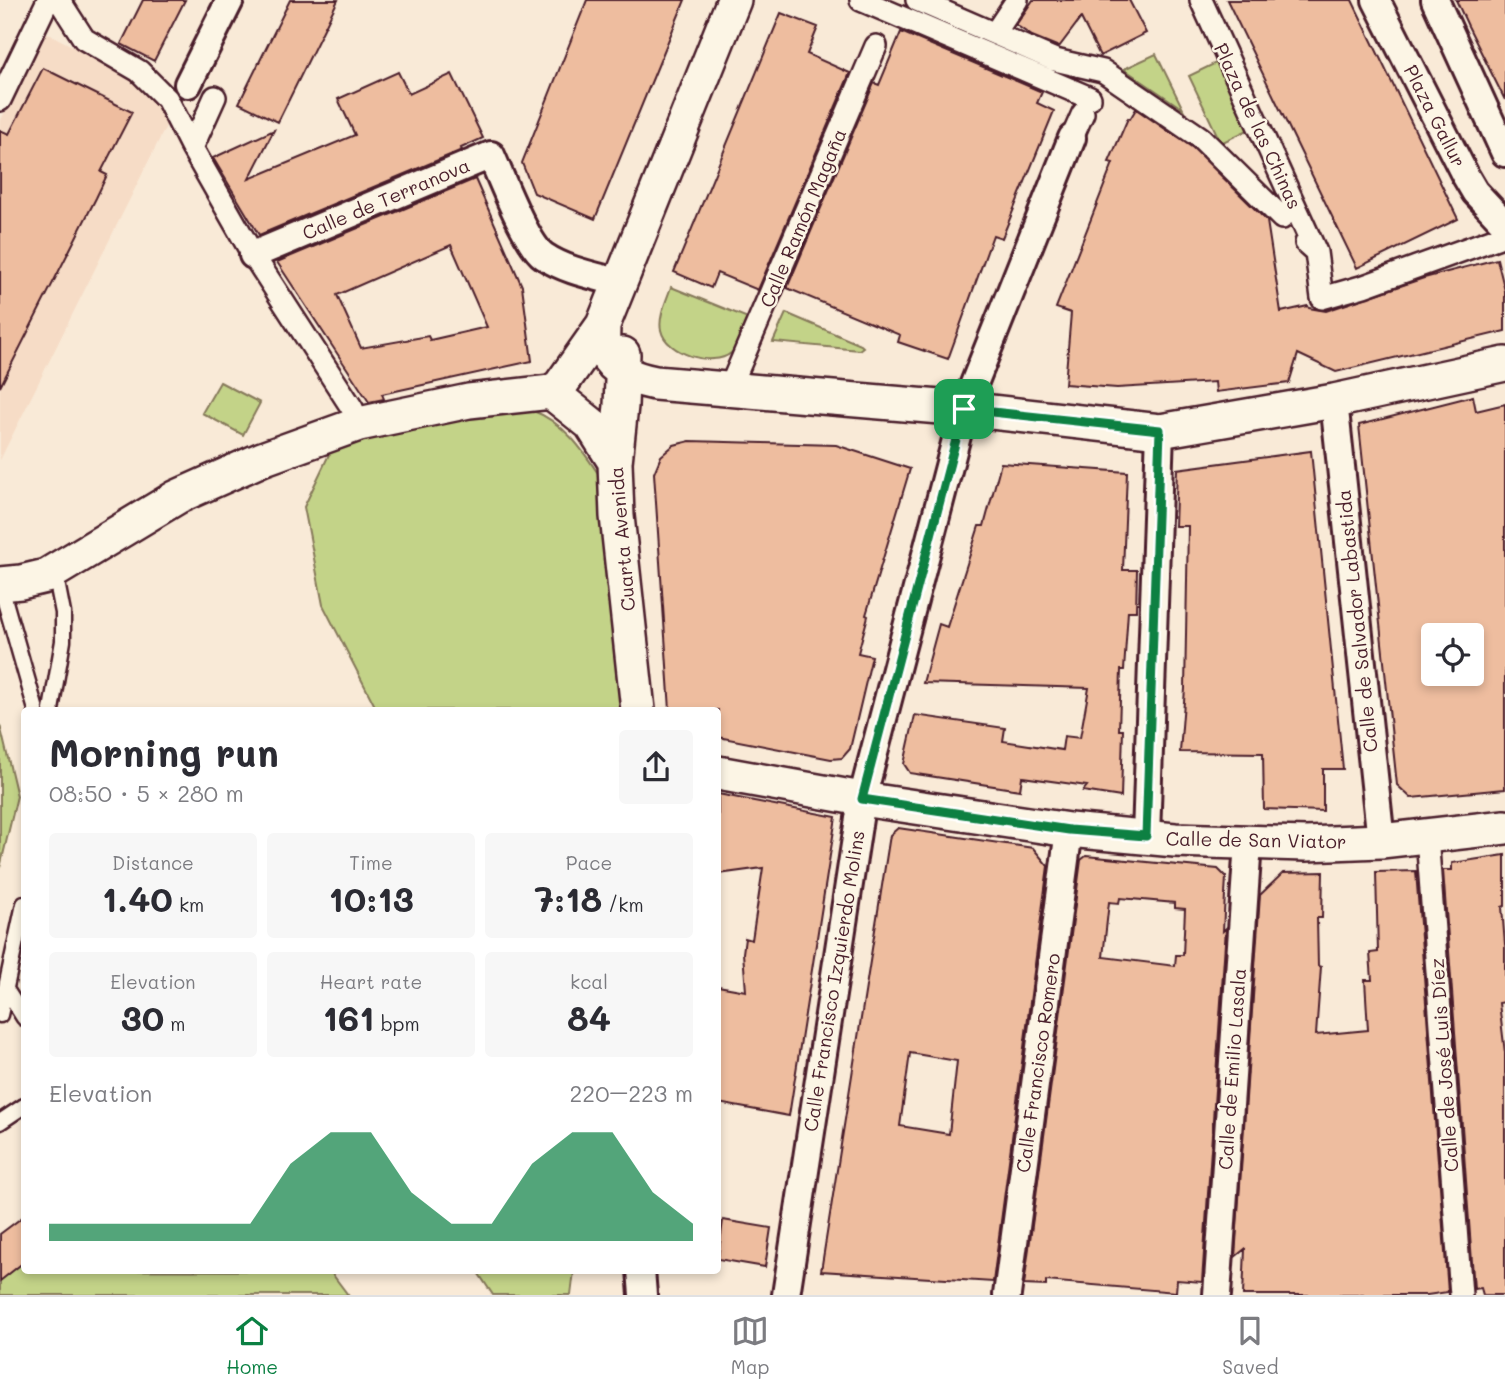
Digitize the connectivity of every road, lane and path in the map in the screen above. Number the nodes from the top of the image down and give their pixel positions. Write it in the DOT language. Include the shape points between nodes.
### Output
graph roads {
  1 [pos="48,0"];
  2 [pos="59,0"];
  3 [pos="230,0"];
  4 [pos="861,0"];
  5 [pos="917,0"];
  6 [pos="1017,0"];
  7 [pos="1201,0"];
  8 [pos="1376,0"];
  9 [pos="1435,0"];
  10 [pos="734,1"];
  11 [pos="995,33"];
  12 [pos="876,46"];
  13 [pos="188,84"];
  14 [pos="215,97"];
  15 [pos="0,100"];
  16 [pos="1072,138"];
  17 [pos="192,148"];
  18 [pos="1505,153"];
  19 [pos="1505,223"];
  20 [pos="1505,235"];
  21 [pos="1316,252"];
  22 [pos="253,256"];
  23 [pos="621,283"];
  24 [pos="603,325"];
  25 [pos="1505,364"];
  26 [pos="623,372"];
  27 [pos="729,390"];
  28 [pos="551,392"];
  29 [pos="1334,401"];
  30 [pos="964,409"];
  31 [pos="359,424"];
  32 [pos="1160,430"];
  33 [pos="615,462"];
  34 [pos="55,572"];
  35 [pos="0,584"];
  36 [pos="35,707"];
  37 [pos="52,707"];
  38 [pos="638,707"];
  39 [pos="721,774"];
  40 [pos="862,799"];
  41 [pos="1505,827"];
  42 [pos="1069,830"];
  43 [pos="1146,836"];
  44 [pos="1427,836"];
  45 [pos="1381,841"];
  46 [pos="1248,843"];
  47 [pos="21,918"];
  48 [pos="6,991"];
  49 [pos="21,1014"];
  50 [pos="0,1015"];
  51 [pos="21,1108"];
  52 [pos="0,1122"];
  53 [pos="641,1274"];
  54 [pos="643,1295"];
  55 [pos="786,1295"];
  56 [pos="1007,1295"];
  57 [pos="1217,1295"];
  58 [pos="1461,1295"];
  1 -- 15 [label="street"];
  2 -- 17 [label="street" via="84,39 139,71 167,99"];
  3 -- 13 [label="street"];
  4 -- 16 [label="street, Calle Francisco Izquierdo Molins" via="1087,105"];
  5 -- 11 [label="street, Plaza de las Chinas"];
  6 -- 11 [label="street"];
  7 -- 21 [label="street, Plaza de las Chinas"];
  8 -- 19 [label="street, Plaza Gallur" via="1465,175"];
  9 -- 18 [label="street"];
  10 -- 23 [label="street, Cuarta Avenida"];
  11 -- 21 [label="street, Plaza de las Chinas" via="1055,60 1102,71 1201,138"];
  12 -- 27 [label="street, Calle Ramón Magaña"];
  14 -- 17 [label="street"];
  16 -- 30 [label="street, Calle Francisco Izquierdo Molins"];
  17 -- 22 [label="street"];
  20 -- 21 [label="street, Plaza de las Chinas" via="1322,298"];
  22 -- 23 [label="street, Calle de Terranova" via="491,155 541,254 560,265"];
  22 -- 31 [label="street"];
  23 -- 24 [label="street, Cuarta Avenida"];
  23 -- 26 [label="street, Cuarta Avenida"];
  24 -- 26 [label="street" via="604,349"];
  24 -- 28 [label="street, Cuarta Avenida"];
  25 -- 29 [label="street"];
  26 -- 27 [label="street" via="654,383"];
  26 -- 33 [label="street, Cuarta Avenida"];
  27 -- 30 [label="street"];
  28 -- 31 [label="street" via="469,401"];
  28 -- 33 [label="street" via="591,424"];
  29 -- 32 [label="street"];
  29 -- 45 [label="street, Calle de Salvador Labastida"];
  30 -- 32 [label="street"];
  30 -- 40 [label="street, Calle Francisco Izquierdo Molins"];
  31 -- 34 [label="street" via="262,459 177,497"];
  32 -- 43 [label="street"];
  33 -- 38 [label="street, Cuarta Avenida"];
  34 -- 35 [label="street"];
  34 -- 37 [label="lane" via="63,641"];
  35 -- 36 [label="lane"];
  39 -- 40 [label="street, Calle de San Viator"];
  40 -- 42 [label="street, Calle de San Viator"];
  40 -- 55 [label="street, Calle Francisco Izquierdo Molins"];
  41 -- 44 [label="street, Calle de San Viator"];
  42 -- 43 [label="street, Calle de San Viator"];
  42 -- 56 [label="street, Calle Francisco Romero"];
  43 -- 46 [label="street, Calle de San Viator"];
  44 -- 45 [label="street, Calle de San Viator"];
  44 -- 58 [label="street, Calle de José Luis Díez"];
  45 -- 46 [label="street, Calle de San Viator"];
  46 -- 57 [label="street, Calle de Emilio Lasala"];
  47 -- 48 [label="lane"];
  48 -- 49 [label="lane"];
  48 -- 50 [label="lane"];
  51 -- 52 [label="lane"];
  53 -- 54 [label="street"];
}
